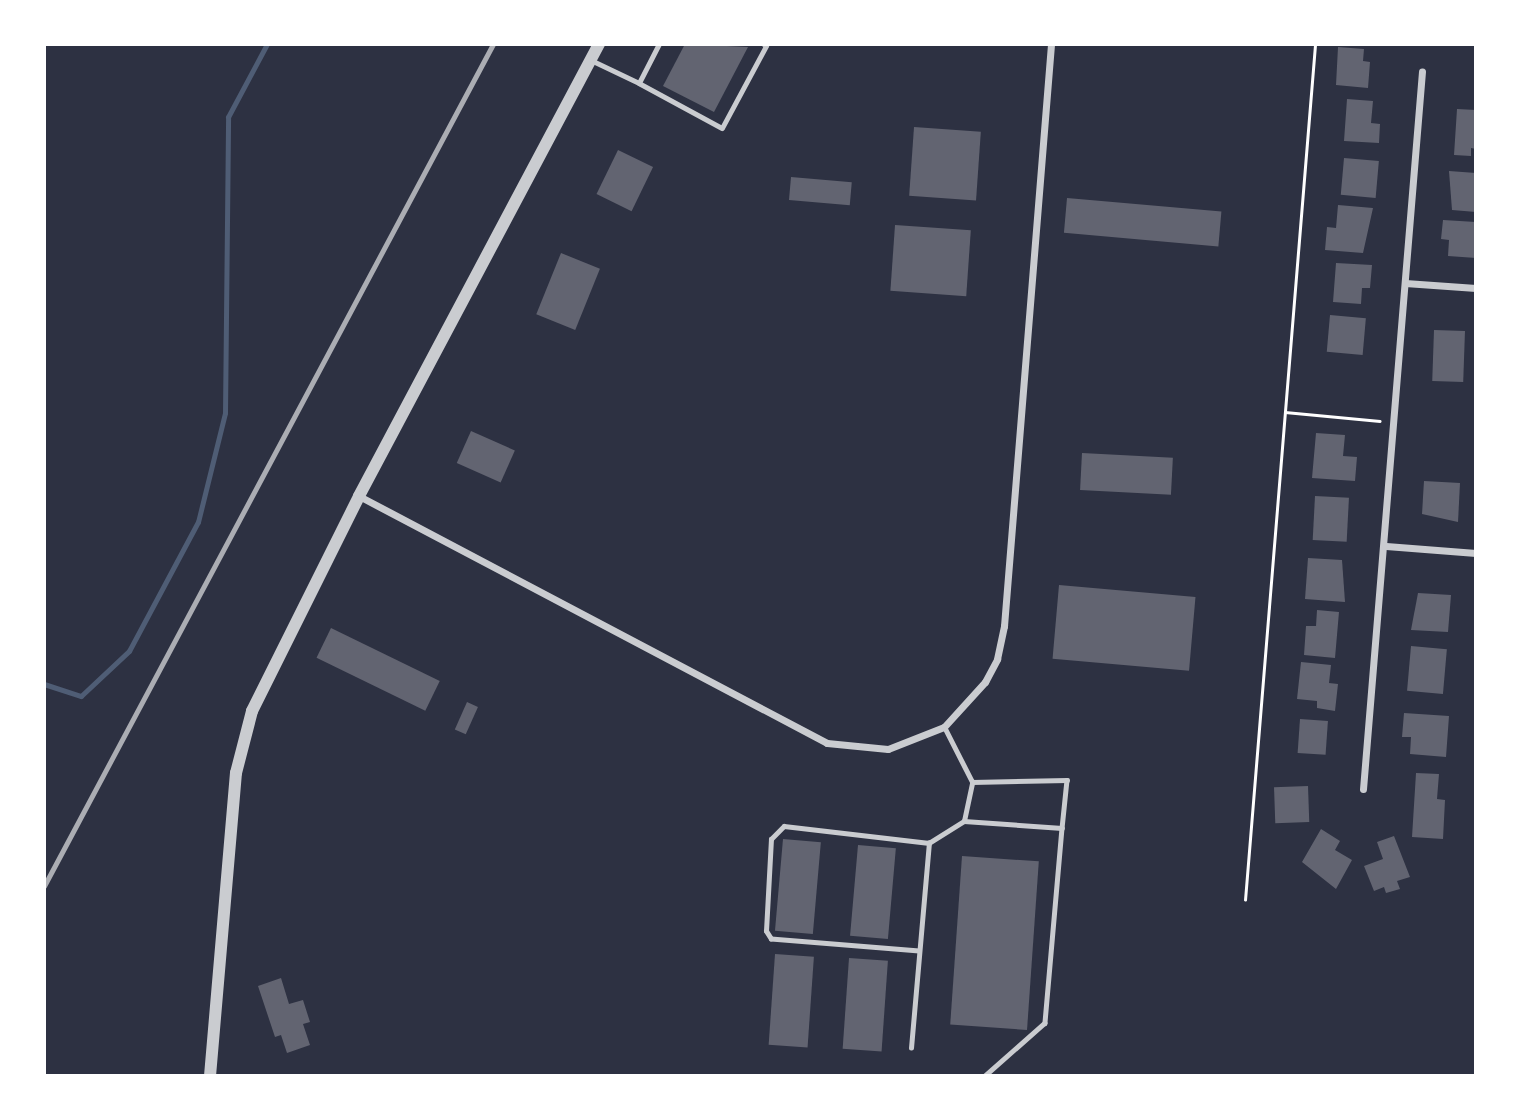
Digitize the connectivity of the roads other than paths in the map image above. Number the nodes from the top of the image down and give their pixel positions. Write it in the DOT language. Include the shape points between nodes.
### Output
graph roads {
  1 [pos="599,44"];
  2 [pos="659,44"];
  3 [pos="762,44"];
  4 [pos="1051,44"];
  5 [pos="590,60"];
  6 [pos="1422,71"];
  7 [pos="639,83"];
  8 [pos="1405,283"];
  9 [pos="1476,288"];
  10 [pos="359,496"];
  11 [pos="1386,546"];
  12 [pos="1476,553"];
  13 [pos="944,727"];
  14 [pos="972,782"];
  15 [pos="1363,789"];
  16 [pos="964,821"];
  17 [pos="1062,828"];
  18 [pos="929,843"];
  19 [pos="919,951"];
  20 [pos="911,1048"];
  21 [pos="210,1076"];
  22 [pos="985,1076"];
  1 -- 5 [label="street"];
  2 -- 7 [label="lane"];
  3 -- 7 [label="lane" via="766,46 722,128"];
  4 -- 13 [label="street" via="1004,626 998,659 960,715"];
  5 -- 7 [label="lane"];
  5 -- 10 [label="street"];
  6 -- 8 [label="street"];
  8 -- 9 [label="street"];
  8 -- 11 [label="street"];
  10 -- 13 [label="street" via="827,743 888,749"];
  10 -- 21 [label="street" via="241,742"];
  11 -- 12 [label="street"];
  11 -- 15 [label="street"];
  13 -- 14 [label="lane"];
  14 -- 16 [label="lane"];
  14 -- 17 [label="lane" via="1067,780"];
  16 -- 17 [label="lane"];
  16 -- 18 [label="lane"];
  17 -- 22 [label="lane" via="1045,1023"];
  18 -- 19 [label="lane"];
  18 -- 19 [label="lane" via="784,826 771,839 766,931 771,939"];
  19 -- 20 [label="lane"];
}
